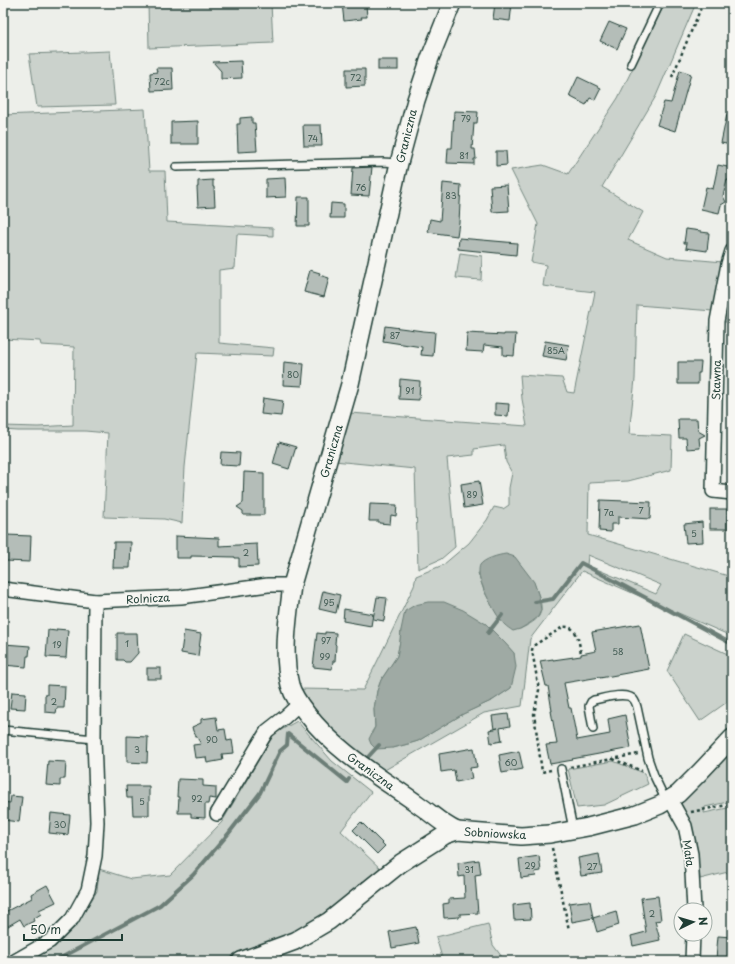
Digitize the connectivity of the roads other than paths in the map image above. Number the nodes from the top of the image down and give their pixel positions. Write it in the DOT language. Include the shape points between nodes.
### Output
graph roads {
  1 [pos="452,3"];
  2 [pos="660,3"];
  3 [pos="631,64"];
  4 [pos="400,163"];
  5 [pos="176,167"];
  6 [pos="732,251"];
  7 [pos="732,494"];
  8 [pos="292,585"];
  9 [pos="3,589"];
  10 [pos="95,601"];
  11 [pos="299,704"];
  12 [pos="593,729"];
  13 [pos="3,730"];
  14 [pos="732,738"];
  15 [pos="94,739"];
  16 [pos="561,769"];
  17 [pos="668,800"];
  18 [pos="217,814"];
  19 [pos="573,829"];
  20 [pos="457,831"];
  21 [pos="694,902"];
  22 [pos="693,942"];
  23 [pos="15,961"];
  24 [pos="241,961"];
  25 [pos="692,961"];
  1 -- 4 [label="street, Graniczna" via="416,100"];
  2 -- 3 [label="lane"];
  4 -- 5 [label="lane"];
  4 -- 8 [label="street, Graniczna" via="350,384"];
  6 -- 7 [label="street, Stawna" via="718,321 713,491"];
  8 -- 10 [label="street, Rolnicza" via="268,585 181,597"];
  8 -- 11 [label="street, Graniczna" via="286,659 290,686"];
  9 -- 10 [label="street, Rolnicza"];
  10 -- 15 [label="street"];
  11 -- 18 [label="street" via="267,730"];
  11 -- 20 [label="street, Graniczna" via="319,728 363,766 444,825"];
  12 -- 17 [label="lane" via="591,702 620,696 631,697 637,706 655,778"];
  13 -- 15 [label="lane"];
  14 -- 17 [label="street, Sobniowska" via="678,794"];
  15 -- 23 [label="street" via="97,822 95,856 88,890 72,919 50,941"];
  16 -- 19 [label="lane"];
  17 -- 19 [label="street, Sobniowska" via="636,815"];
  17 -- 21 [label="street, Mała" via="684,826 691,854"];
  19 -- 20 [label="street, Sobniowska" via="521,836"];
  20 -- 24 [label="street, Sobniowska" via="445,835 401,863 329,921 295,941"];
  22 -- 25 [label="street"];
}
